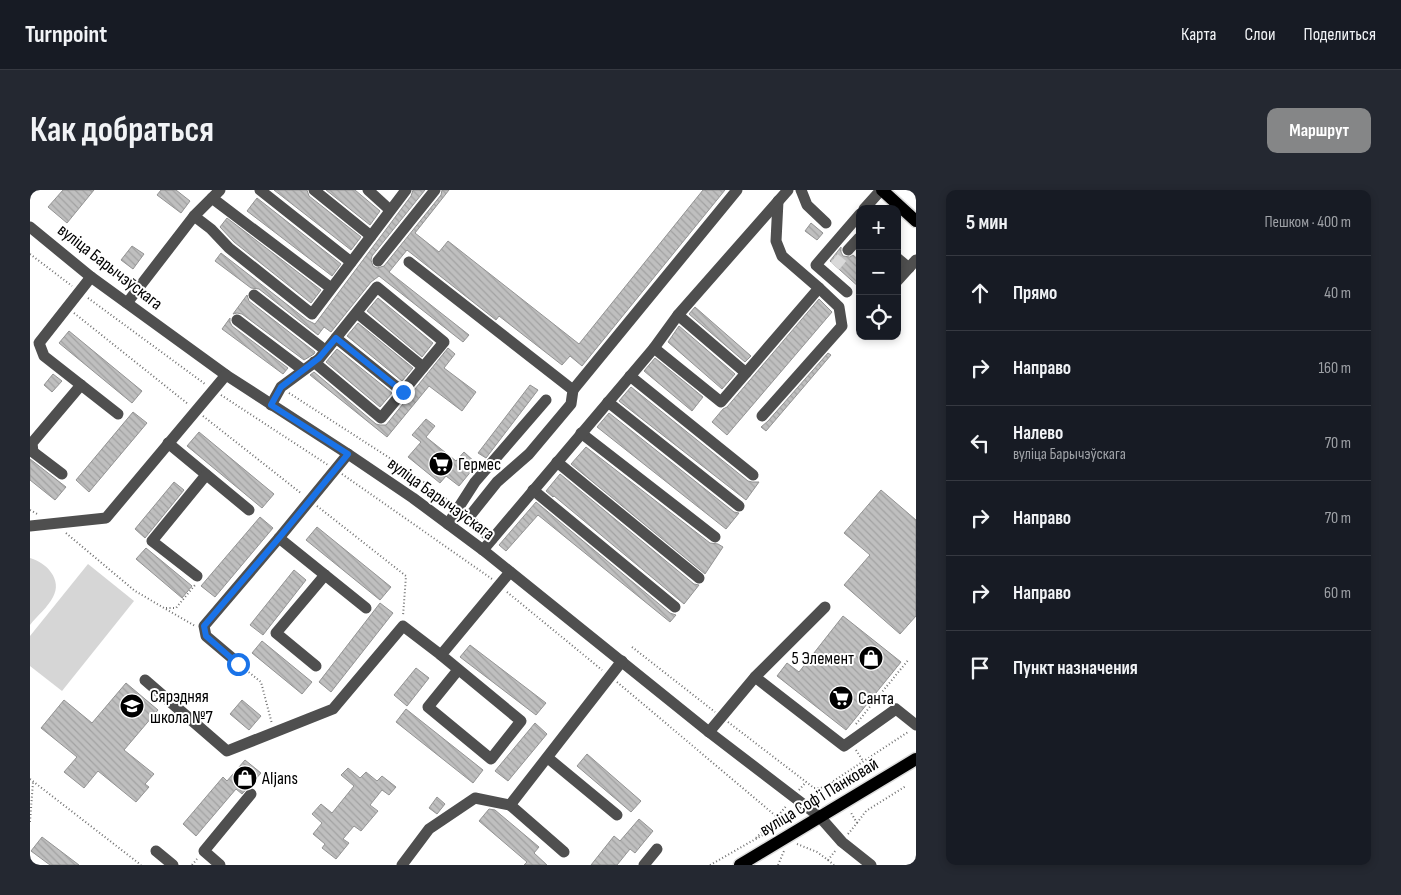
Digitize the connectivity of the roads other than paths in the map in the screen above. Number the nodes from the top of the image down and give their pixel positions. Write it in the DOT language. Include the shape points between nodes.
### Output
graph roads {
  1 [pos="260,190"];
  2 [pos="314,190"];
  3 [pos="368,190"];
  4 [pos="406,190"];
  5 [pos="435,190"];
  6 [pos="737,190"];
  7 [pos="788,190"];
  8 [pos="801,190"];
  9 [pos="882,190"];
  10 [pos="216,194"];
  11 [pos="778,201"];
  12 [pos="868,205"];
  13 [pos="390,210"];
  14 [pos="194,216"];
  15 [pos="856,219"];
  16 [pos="916,221"];
  17 [pos="826,223"];
  18 [pos="30,227"];
  19 [pos="848,228"];
  20 [pos="856,235"];
  21 [pos="371,236"];
  22 [pos="856,241"];
  23 [pos="848,250"];
  24 [pos="378,261"];
  25 [pos="351,262"];
  26 [pos="409,262"];
  27 [pos="912,264"];
  28 [pos="901,276"];
  29 [pos="91,277"];
  30 [pos="331,288"];
  31 [pos="819,288"];
  32 [pos="847,292"];
  33 [pos="254,295"];
  34 [pos="127,303"];
  35 [pos="357,312"];
  36 [pos="678,315"];
  37 [pos="237,320"];
  38 [pos="336,338"];
  39 [pos="654,348"];
  40 [pos="325,350"];
  41 [pos="314,362"];
  42 [pos="423,367"];
  43 [pos="303,370"];
  44 [pos="746,374"];
  45 [pos="226,375"];
  46 [pos="630,376"];
  47 [pos="81,385"];
  48 [pos="572,390"];
  49 [pos="403,392"];
  50 [pos="546,400"];
  51 [pos="608,402"];
  52 [pos="271,405"];
  53 [pos="118,414"];
  54 [pos="762,416"];
  55 [pos="581,434"];
  56 [pos="168,444"];
  57 [pos="348,454"];
  58 [pos="557,462"];
  59 [pos="62,474"];
  60 [pos="206,475"];
  61 [pos="753,475"];
  62 [pos="533,490"];
  63 [pos="739,506"];
  64 [pos="249,510"];
  65 [pos="448,524"];
  66 [pos="30,526"];
  67 [pos="715,537"];
  68 [pos="279,538"];
  69 [pos="492,539"];
  70 [pos="482,550"];
  71 [pos="510,572"];
  72 [pos="324,575"];
  73 [pos="197,576"];
  74 [pos="699,578"];
  75 [pos="676,607"];
  76 [pos="825,607"];
  77 [pos="366,608"];
  78 [pos="441,655"];
  79 [pos="622,661"];
  80 [pos="238,664"];
  81 [pos="316,666"];
  82 [pos="458,670"];
  83 [pos="755,677"];
  84 [pos="145,680"];
  85 [pos="912,728"];
  86 [pos="709,732"];
  87 [pos="548,758"];
  88 [pos="916,759"];
  89 [pos="251,794"];
  90 [pos="510,805"];
  91 [pos="617,815"];
  92 [pos="820,817"];
  93 [pos="657,849"];
  94 [pos="156,851"];
  95 [pos="564,852"];
  96 [pos="173,865"];
  97 [pos="220,865"];
  98 [pos="402,865"];
  99 [pos="644,865"];
  100 [pos="740,865"];
  101 [pos="871,865"];
  1 -- 25 [label="street"];
  2 -- 21 [label="street"];
  3 -- 13 [label="street"];
  4 -- 13 [label="street"];
  5 -- 24 [label="street"];
  6 -- 48 [label="street"];
  7 -- 11 [label="street"];
  8 -- 17 [label="street" via="807,205"];
  9 -- 12 [label="street"];
  9 -- 16 [label="main road"];
  10 -- 14 [label="street"];
  10 -- 30 [label="street"];
  11 -- 31 [label="street" via="776,241 782,256"];
  11 -- 36 [label="street"];
  13 -- 21 [label="street"];
  14 -- 30 [label="street" via="312,314"];
  14 -- 34 [label="street"];
  15 -- 19 [label="street"];
  18 -- 29 [label="street, вуліца Барычэўскага"];
  19 -- 20 [label="street"];
  19 -- 32 [label="street" via="816,265 831,270"];
  21 -- 25 [label="street"];
  22 -- 23 [label="street"];
  25 -- 30 [label="street"];
  26 -- 48 [label="street"];
  27 -- 28 [label="street"];
  29 -- 34 [label="street, вуліца Барычэўскага"];
  29 -- 47 [label="street" via="39,344 44,356"];
  31 -- 44 [label="street"];
  31 -- 54 [label="street" via="839,306 842,326"];
  33 -- 40 [label="street"];
  34 -- 45 [label="street, вуліца Барычэўскага"];
  35 -- 38 [label="street"];
  35 -- 42 [label="street"];
  35 -- 42 [label="street" via="377,287 444,342"];
  36 -- 39 [label="street"];
  36 -- 44 [label="street"];
  37 -- 43 [label="street"];
  38 -- 40 [label="street"];
  38 -- 49 [label="street"];
  39 -- 44 [label="street" via="721,402"];
  39 -- 46 [label="street"];
  40 -- 41 [label="street"];
  41 -- 43 [label="street"];
  41 -- 49 [label="street" via="381,418"];
  42 -- 49 [label="street"];
  43 -- 52 [label="street" via="281,387"];
  45 -- 52 [label="street, вуліца Барычэўскага"];
  45 -- 56 [label="street"];
  46 -- 51 [label="street"];
  46 -- 61 [label="street"];
  47 -- 53 [label="street"];
  47 -- 59 [label="street" via="32,443 33,452"];
  48 -- 69 [label="street" via="571,404 529,454 497,482 469,517"];
  50 -- 65 [label="street" via="475,482"];
  51 -- 55 [label="street"];
  51 -- 63 [label="street"];
  52 -- 57 [label="street, вуліца Барычэўскага"];
  55 -- 58 [label="street"];
  55 -- 67 [label="street"];
  56 -- 60 [label="street"];
  56 -- 66 [label="street" via="106,518"];
  57 -- 65 [label="street, вуліца Барычэўскага"];
  57 -- 68 [label="street"];
  58 -- 62 [label="street"];
  58 -- 74 [label="street"];
  60 -- 64 [label="street"];
  60 -- 73 [label="street" via="152,541"];
  62 -- 69 [label="street"];
  62 -- 75 [label="street"];
  65 -- 70 [label="street, вуліца Барычэўскага"];
  68 -- 72 [label="street"];
  68 -- 80 [label="street" via="204,626 206,636"];
  69 -- 70 [label="street"];
  70 -- 71 [label="street, вуліца Барычэўскага"];
  71 -- 78 [label="street"];
  71 -- 79 [label="street, вуліца Барычэўскага"];
  72 -- 77 [label="street"];
  72 -- 81 [label="street" via="276,633"];
  76 -- 83 [label="street"];
  78 -- 82 [label="street"];
  78 -- 84 [label="street" via="403,626 333,709 227,751"];
  79 -- 86 [label="street, вуліца Барычэўскага"];
  79 -- 87 [label="street"];
  82 -- 82 [label="street" via="521,721 490,759 428,707"];
  83 -- 85 [label="street" via="844,746 896,709 910,718"];
  83 -- 86 [label="street"];
  86 -- 92 [label="street, вуліца Барычэўскага"];
  87 -- 90 [label="street"];
  87 -- 91 [label="street"];
  88 -- 92 [label="main road, вуліца Софʼі Панковай"];
  89 -- 97 [label="street" via="204,851"];
  90 -- 95 [label="street"];
  90 -- 98 [label="street" via="474,798 429,829"];
  92 -- 100 [label="main road, вуліца Софʼі Панковай"];
  92 -- 101 [label="street, вуліца Барычэўскага" via="842,842"];
  93 -- 99 [label="street"];
  94 -- 96 [label="street"];
}
